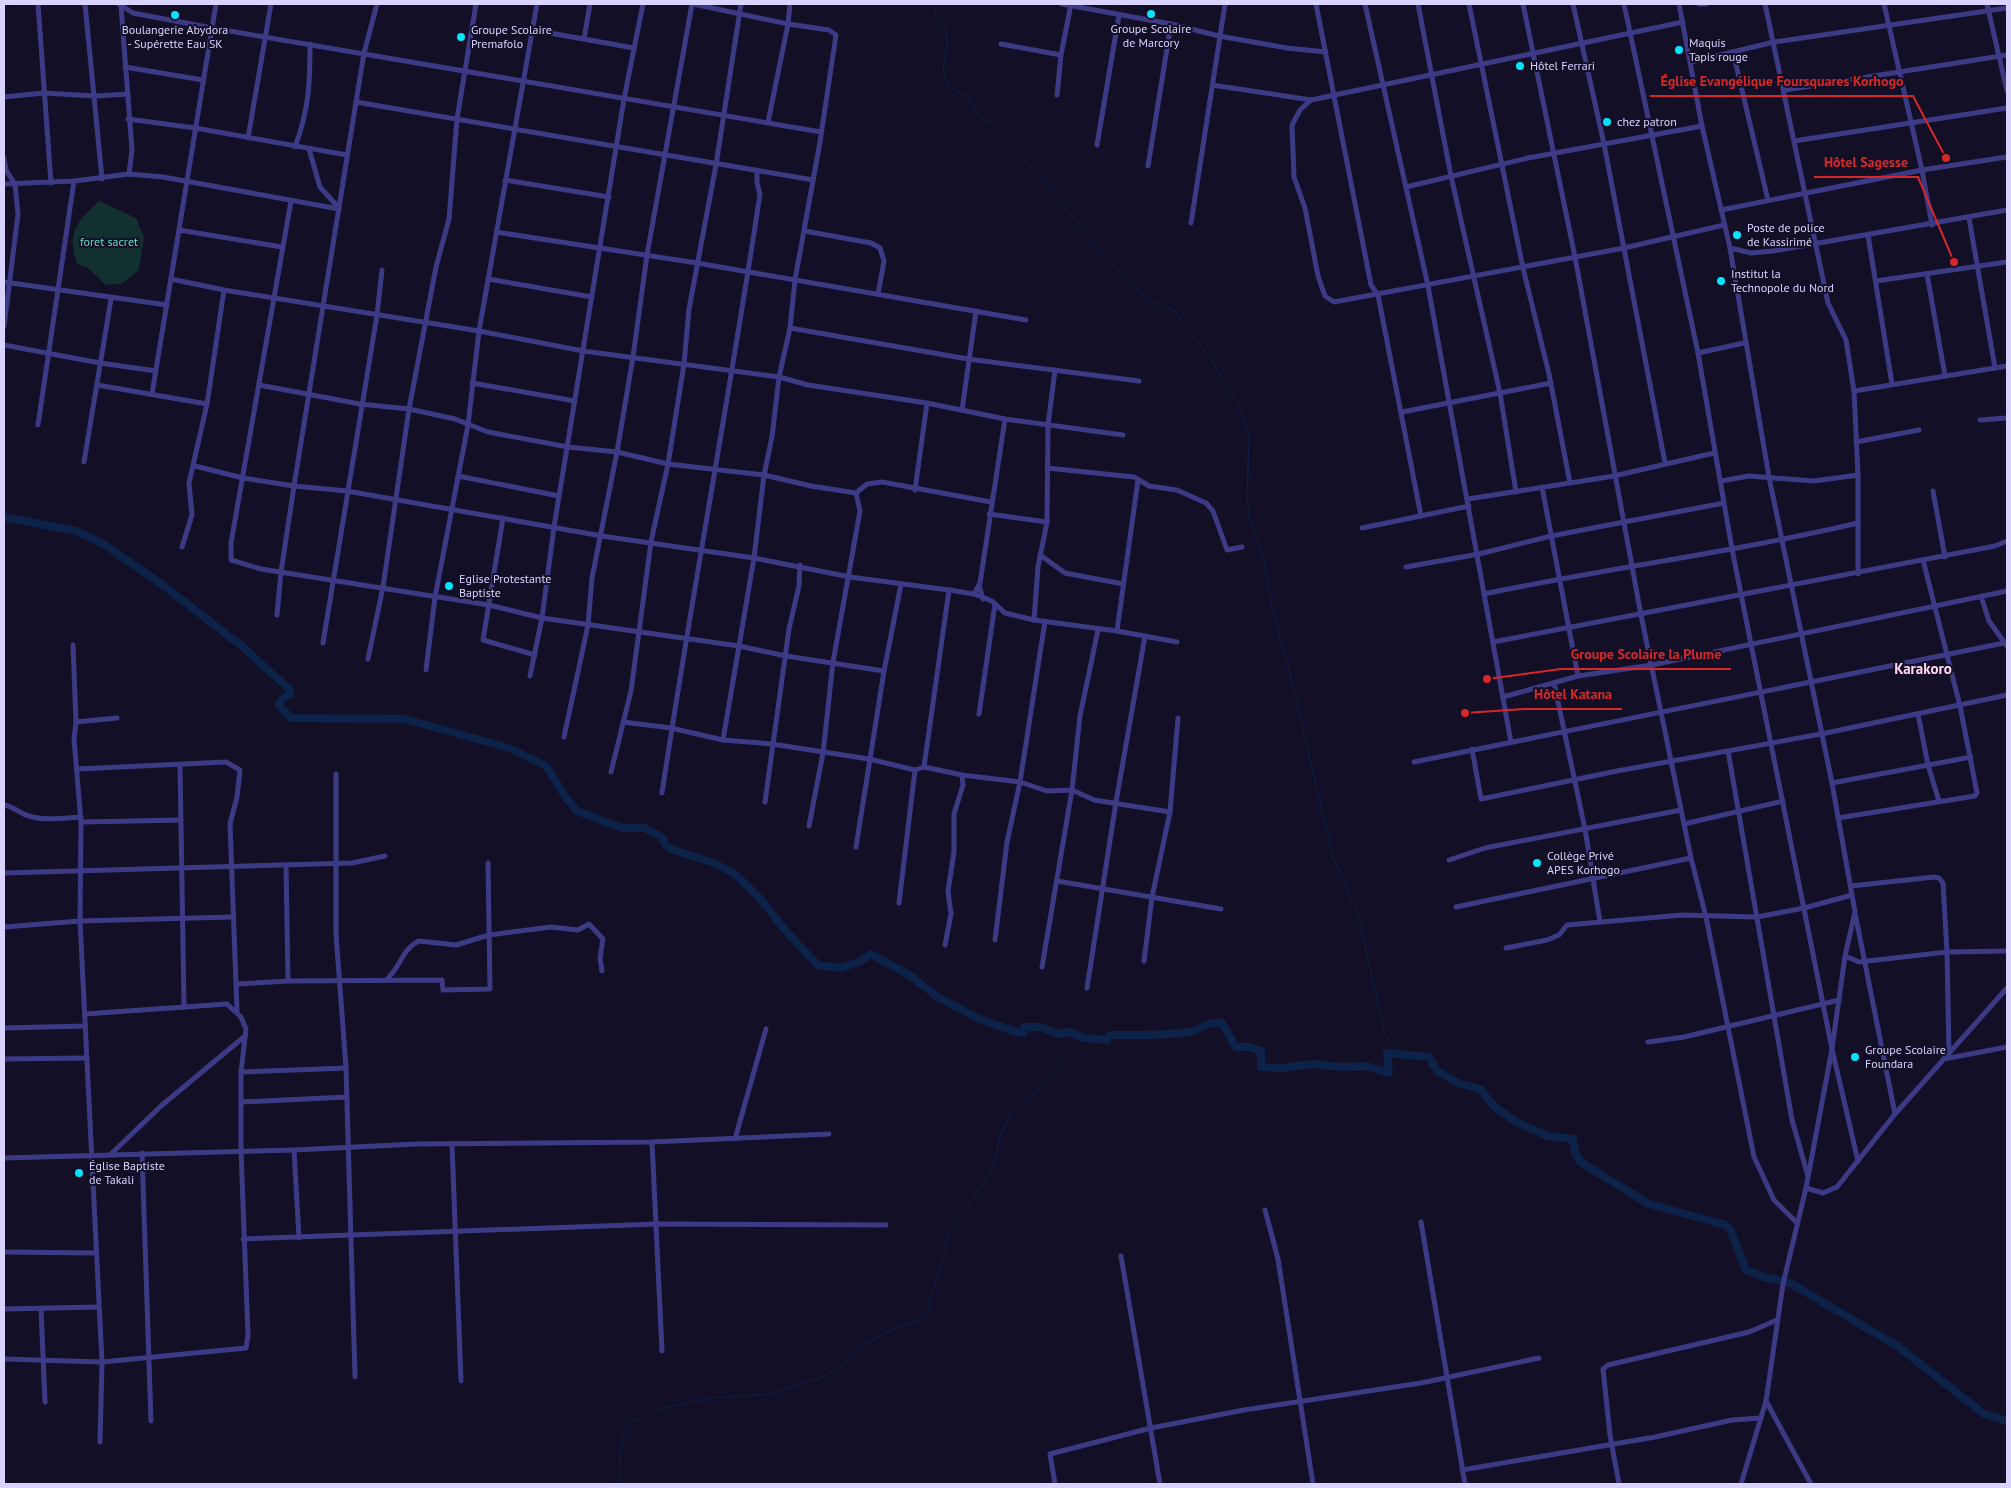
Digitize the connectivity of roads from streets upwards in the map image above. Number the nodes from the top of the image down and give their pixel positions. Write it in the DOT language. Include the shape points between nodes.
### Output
graph roads {
  1 [pos="38,4"];
  2 [pos="85,4"];
  3 [pos="120,4"];
  4 [pos="216,4"];
  5 [pos="271,4"];
  6 [pos="377,4"];
  7 [pos="476,4"];
  8 [pos="537,4"];
  9 [pos="590,4"];
  10 [pos="643,4"];
  11 [pos="693,4"];
  12 [pos="741,4"];
  13 [pos="790,4"];
  14 [pos="1062,4"];
  15 [pos="1225,4"];
  16 [pos="1316,4"];
  17 [pos="1365,4"];
  18 [pos="1418,4"];
  19 [pos="1469,4"];
  20 [pos="1523,4"];
  21 [pos="1573,4"];
  22 [pos="1624,4"];
  23 [pos="1679,4"];
  24 [pos="1699,4"];
  25 [pos="1706,4"];
  26 [pos="1765,4"];
  27 [pos="1884,4"];
  28 [pos="1988,4"];
  29 [pos="1071,5"];
  30 [pos="2007,8"];
  31 [pos="1989,11"];
  32 [pos="740,13"];
  33 [pos="1118,15"];
  34 [pos="1682,22"];
  35 [pos="788,24"];
  36 [pos="1171,24"];
  37 [pos="1889,25"];
  38 [pos="212,28"];
  39 [pos="533,30"];
  40 [pos="1630,34"];
  41 [pos="1219,36"];
  42 [pos="265,37"];
  43 [pos="584,39"];
  44 [pos="1774,42"];
  45 [pos="310,44"];
  46 [pos="1001,44"];
  47 [pos="1582,44"];
  48 [pos="634,48"];
  49 [pos="1326,52"];
  50 [pos="1733,52"];
  51 [pos="364,53"];
  52 [pos="1534,54"];
  53 [pos="1061,55"];
  54 [pos="2007,55"];
  55 [pos="1999,56"];
  56 [pos="1691,62"];
  57 [pos="1482,64"];
  58 [pos="125,68"];
  59 [pos="464,70"];
  60 [pos="1900,73"];
  61 [pos="1432,75"];
  62 [pos="203,80"];
  63 [pos="523,82"];
  64 [pos="1212,85"];
  65 [pos="1383,85"];
  66 [pos="1784,90"];
  67 [pos="2007,91"];
  68 [pos="44,93"];
  69 [pos="128,94"];
  70 [pos="1334,94"];
  71 [pos="1057,95"];
  72 [pos="96,96"];
  73 [pos="4,97"];
  74 [pos="624,99"];
  75 [pos="1311,100"];
  76 [pos="356,102"];
  77 [pos="675,106"];
  78 [pos="2007,108"];
  79 [pos="724,114"];
  80 [pos="128,119"];
  81 [pos="457,119"];
  82 [pos="768,122"];
  83 [pos="1911,122"];
  84 [pos="1702,126"];
  85 [pos="195,128"];
  86 [pos="514,130"];
  87 [pos="821,132"];
  88 [pos="1651,134"];
  89 [pos="248,138"];
  90 [pos="1794,141"];
  91 [pos="1604,144"];
  92 [pos="1097,145"];
  93 [pos="295,147"];
  94 [pos="617,147"];
  95 [pos="309,149"];
  96 [pos="1552,154"];
  97 [pos="347,155"];
  98 [pos="666,156"];
  99 [pos="2007,157"];
  100 [pos="4,158"];
  101 [pos="716,165"];
  102 [pos="1502,165"];
  103 [pos="1148,166"];
  104 [pos="1922,170"];
  105 [pos="757,172"];
  106 [pos="129,174"];
  107 [pos="1451,176"];
  108 [pos="102,179"];
  109 [pos="504,180"];
  110 [pos="813,180"];
  111 [pos="74,181"];
  112 [pos="187,182"];
  113 [pos="51,183"];
  114 [pos="4,184"];
  115 [pos="15,184"];
  116 [pos="1406,187"];
  117 [pos="1806,191"];
  118 [pos="609,197"];
  119 [pos="1768,200"];
  120 [pos="291,201"];
  121 [pos="339,209"];
  122 [pos="1721,210"];
  123 [pos="2007,210"];
  124 [pos="1969,218"];
  125 [pos="1191,223"];
  126 [pos="1724,225"];
  127 [pos="1932,225"];
  128 [pos="179,230"];
  129 [pos="805,231"];
  130 [pos="496,232"];
  131 [pos="1868,235"];
  132 [pos="1673,238"];
  133 [pos="1817,244"];
  134 [pos="282,247"];
  135 [pos="601,248"];
  136 [pos="1624,248"];
  137 [pos="1730,248"];
  138 [pos="648,255"];
  139 [pos="1575,257"];
  140 [pos="2007,262"];
  141 [pos="697,263"];
  142 [pos="1978,267"];
  143 [pos="1523,268"];
  144 [pos="382,270"];
  145 [pos="748,272"];
  146 [pos="1927,274"];
  147 [pos="1473,277"];
  148 [pos="171,280"];
  149 [pos="488,280"];
  150 [pos="795,280"];
  151 [pos="1876,281"];
  152 [pos="6,282"];
  153 [pos="1428,286"];
  154 [pos="58,290"];
  155 [pos="224,290"];
  156 [pos="878,294"];
  157 [pos="1378,295"];
  158 [pos="592,297"];
  159 [pos="275,298"];
  160 [pos="111,299"];
  161 [pos="166,306"];
  162 [pos="324,306"];
  163 [pos="976,311"];
  164 [pos="377,315"];
  165 [pos="1026,320"];
  166 [pos="426,323"];
  167 [pos="4,327"];
  168 [pos="790,328"];
  169 [pos="479,331"];
  170 [pos="1744,343"];
  171 [pos="4,345"];
  172 [pos="583,351"];
  173 [pos="1698,353"];
  174 [pos="48,354"];
  175 [pos="633,358"];
  176 [pos="968,359"];
  177 [pos="100,363"];
  178 [pos="684,364"];
  179 [pos="2007,366"];
  180 [pos="1994,368"];
  181 [pos="732,370"];
  182 [pos="1055,370"];
  183 [pos="156,371"];
  184 [pos="1945,376"];
  185 [pos="779,377"];
  186 [pos="1139,380"];
  187 [pos="472,383"];
  188 [pos="1551,383"];
  189 [pos="1892,384"];
  190 [pos="97,385"];
  191 [pos="259,385"];
  192 [pos="1854,391"];
  193 [pos="1500,393"];
  194 [pos="152,394"];
  195 [pos="308,394"];
  196 [pos="575,401"];
  197 [pos="927,403"];
  198 [pos="1450,403"];
  199 [pos="207,404"];
  200 [pos="360,404"];
  201 [pos="409,409"];
  202 [pos="962,410"];
  203 [pos="1402,412"];
  204 [pos="2007,418"];
  205 [pos="1005,419"];
  206 [pos="1980,420"];
  207 [pos="38,425"];
  208 [pos="468,425"];
  209 [pos="1048,425"];
  210 [pos="1919,430"];
  211 [pos="1123,435"];
  212 [pos="1856,442"];
  213 [pos="568,447"];
  214 [pos="617,452"];
  215 [pos="1714,453"];
  216 [pos="84,462"];
  217 [pos="1665,463"];
  218 [pos="668,464"];
  219 [pos="195,466"];
  220 [pos="716,468"];
  221 [pos="1047,468"];
  222 [pos="764,475"];
  223 [pos="1858,475"];
  224 [pos="458,476"];
  225 [pos="1614,476"];
  226 [pos="1768,477"];
  227 [pos="243,478"];
  228 [pos="1138,480"];
  229 [pos="1721,481"];
  230 [pos="1570,483"];
  231 [pos="294,486"];
  232 [pos="1542,488"];
  233 [pos="915,490"];
  234 [pos="347,491"];
  235 [pos="1933,491"];
  236 [pos="1516,492"];
  237 [pos="856,493"];
  238 [pos="559,496"];
  239 [pos="1468,499"];
  240 [pos="396,500"];
  241 [pos="991,502"];
  242 [pos="1724,503"];
  243 [pos="1469,506"];
  244 [pos="451,509"];
  245 [pos="989,514"];
  246 [pos="1422,516"];
  247 [pos="503,518"];
  248 [pos="1624,521"];
  249 [pos="1047,522"];
  250 [pos="1858,523"];
  251 [pos="554,527"];
  252 [pos="1362,528"];
  253 [pos="602,536"];
  254 [pos="1551,536"];
  255 [pos="2007,540"];
  256 [pos="1781,541"];
  257 [pos="652,542"];
  258 [pos="182,547"];
  259 [pos="1242,547"];
  260 [pos="1732,549"];
  261 [pos="701,551"];
  262 [pos="1478,554"];
  263 [pos="1040,555"];
  264 [pos="1945,556"];
  265 [pos="754,558"];
  266 [pos="1923,560"];
  267 [pos="800,565"];
  268 [pos="1406,567"];
  269 [pos="1632,567"];
  270 [pos="281,572"];
  271 [pos="1858,574"];
  272 [pos="850,577"];
  273 [pos="1560,578"];
  274 [pos="332,580"];
  275 [pos="902,584"];
  276 [pos="1123,584"];
  277 [pos="980,585"];
  278 [pos="1791,586"];
  279 [pos="384,587"];
  280 [pos="949,590"];
  281 [pos="2007,591"];
  282 [pos="974,594"];
  283 [pos="1484,594"];
  284 [pos="1742,594"];
  285 [pos="1981,596"];
  286 [pos="435,597"];
  287 [pos="983,599"];
  288 [pos="995,604"];
  289 [pos="489,605"];
  290 [pos="1936,605"];
  291 [pos="277,615"];
  292 [pos="1640,615"];
  293 [pos="542,618"];
  294 [pos="1034,620"];
  295 [pos="1045,621"];
  296 [pos="588,625"];
  297 [pos="1570,627"];
  298 [pos="1098,630"];
  299 [pos="638,631"];
  300 [pos="1117,631"];
  301 [pos="1801,633"];
  302 [pos="1145,636"];
  303 [pos="685,639"];
  304 [pos="1178,642"];
  305 [pos="1492,642"];
  306 [pos="322,643"];
  307 [pos="73,645"];
  308 [pos="1752,645"];
  309 [pos="2006,645"];
  310 [pos="739,646"];
  311 [pos="534,655"];
  312 [pos="786,656"];
  313 [pos="1948,656"];
  314 [pos="368,659"];
  315 [pos="833,662"];
  316 [pos="1652,666"];
  317 [pos="426,670"];
  318 [pos="884,671"];
  319 [pos="530,676"];
  320 [pos="1578,676"];
  321 [pos="1812,682"];
  322 [pos="1554,683"];
  323 [pos="1761,692"];
  324 [pos="2007,695"];
  325 [pos="1503,697"];
  326 [pos="1960,706"];
  327 [pos="1662,713"];
  328 [pos="979,714"];
  329 [pos="1918,714"];
  330 [pos="117,718"];
  331 [pos="1178,718"];
  332 [pos="76,722"];
  333 [pos="623,722"];
  334 [pos="672,728"];
  335 [pos="1564,731"];
  336 [pos="1821,734"];
  337 [pos="564,737"];
  338 [pos="723,740"];
  339 [pos="1511,742"];
  340 [pos="1772,743"];
  341 [pos="772,744"];
  342 [pos="1472,749"];
  343 [pos="1728,751"];
  344 [pos="823,753"];
  345 [pos="1971,757"];
  346 [pos="869,759"];
  347 [pos="1414,762"];
  348 [pos="1672,762"];
  349 [pos="180,765"];
  350 [pos="1928,765"];
  351 [pos="924,767"];
  352 [pos="77,769"];
  353 [pos="915,770"];
  354 [pos="611,772"];
  355 [pos="336,774"];
  356 [pos="962,775"];
  357 [pos="1574,781"];
  358 [pos="1020,782"];
  359 [pos="1832,782"];
  360 [pos="1072,790"];
  361 [pos="662,793"];
  362 [pos="1783,801"];
  363 [pos="1939,801"];
  364 [pos="765,802"];
  365 [pos="1116,802"];
  366 [pos="4,805"];
  367 [pos="1681,810"];
  368 [pos="1170,812"];
  369 [pos="1737,812"];
  370 [pos="1838,818"];
  371 [pos="81,820"];
  372 [pos="181,820"];
  373 [pos="1684,824"];
  374 [pos="809,826"];
  375 [pos="1585,829"];
  376 [pos="856,847"];
  377 [pos="385,856"];
  378 [pos="1691,858"];
  379 [pos="1450,860"];
  380 [pos="488,863"];
  381 [pos="337,864"];
  382 [pos="286,865"];
  383 [pos="231,867"];
  384 [pos="183,868"];
  385 [pos="81,871"];
  386 [pos="4,873"];
  387 [pos="1593,878"];
  388 [pos="1057,880"];
  389 [pos="1851,886"];
  390 [pos="1102,888"];
  391 [pos="1852,895"];
  392 [pos="1152,897"];
  393 [pos="899,903"];
  394 [pos="1456,907"];
  395 [pos="1804,908"];
  396 [pos="1221,909"];
  397 [pos="1855,912"];
  398 [pos="184,917"];
  399 [pos="232,917"];
  400 [pos="1706,917"];
  401 [pos="1757,917"];
  402 [pos="80,921"];
  403 [pos="1600,922"];
  404 [pos="4,927"];
  405 [pos="489,935"];
  406 [pos="995,940"];
  407 [pos="945,945"];
  408 [pos="1506,948"];
  409 [pos="2007,951"];
  410 [pos="1947,952"];
  411 [pos="1845,956"];
  412 [pos="1144,962"];
  413 [pos="1867,962"];
  414 [pos="1042,966"];
  415 [pos="602,971"];
  416 [pos="387,979"];
  417 [pos="288,981"];
  418 [pos="340,981"];
  419 [pos="237,984"];
  420 [pos="1087,988"];
  421 [pos="2007,988"];
  422 [pos="1839,1000"];
  423 [pos="1823,1003"];
  424 [pos="184,1007"];
  425 [pos="237,1011"];
  426 [pos="85,1014"];
  427 [pos="1775,1016"];
  428 [pos="86,1026"];
  429 [pos="1727,1026"];
  430 [pos="4,1028"];
  431 [pos="766,1030"];
  432 [pos="245,1036"];
  433 [pos="1648,1042"];
  434 [pos="2007,1047"];
  435 [pos="1832,1048"];
  436 [pos="1949,1054"];
  437 [pos="87,1058"];
  438 [pos="4,1059"];
  439 [pos="1944,1059"];
  440 [pos="346,1068"];
  441 [pos="241,1072"];
  442 [pos="347,1097"];
  443 [pos="241,1102"];
  444 [pos="1895,1114"];
  445 [pos="828,1134"];
  446 [pos="735,1139"];
  447 [pos="652,1142"];
  448 [pos="452,1144"];
  449 [pos="349,1146"];
  450 [pos="294,1150"];
  451 [pos="241,1151"];
  452 [pos="142,1153"];
  453 [pos="110,1154"];
  454 [pos="91,1155"];
  455 [pos="4,1158"];
  456 [pos="1858,1160"];
  457 [pos="1808,1177"];
  458 [pos="1806,1188"];
  459 [pos="1265,1210"];
  460 [pos="1421,1222"];
  461 [pos="657,1224"];
  462 [pos="1798,1224"];
  463 [pos="886,1225"];
  464 [pos="454,1230"];
  465 [pos="351,1237"];
  466 [pos="299,1238"];
  467 [pos="243,1239"];
  468 [pos="4,1252"];
  469 [pos="95,1254"];
  470 [pos="1121,1256"];
  471 [pos="98,1307"];
  472 [pos="41,1308"];
  473 [pos="4,1309"];
  474 [pos="1777,1320"];
  475 [pos="662,1351"];
  476 [pos="147,1358"];
  477 [pos="1539,1358"];
  478 [pos="4,1359"];
  479 [pos="42,1359"];
  480 [pos="102,1362"];
  481 [pos="355,1377"];
  482 [pos="1446,1377"];
  483 [pos="461,1381"];
  484 [pos="45,1402"];
  485 [pos="1298,1402"];
  486 [pos="1766,1402"];
  487 [pos="1761,1418"];
  488 [pos="151,1421"];
  489 [pos="1151,1428"];
  490 [pos="100,1442"];
  491 [pos="1612,1444"];
  492 [pos="1462,1470"];
  493 [pos="1055,1484"];
  494 [pos="1160,1484"];
  495 [pos="1313,1484"];
  496 [pos="1465,1484"];
  497 [pos="1620,1484"];
  498 [pos="1741,1484"];
  499 [pos="1811,1484"];
  1 -- 68 [label="street"];
  2 -- 72 [label="street"];
  3 -- 38 [label="street" via="133,13"];
  3 -- 58 [label="street"];
  4 -- 38 [label="street"];
  5 -- 42 [label="street"];
  6 -- 51 [label="street"];
  7 -- 59 [label="street"];
  8 -- 39 [label="street"];
  9 -- 43 [label="street"];
  10 -- 48 [label="street"];
  11 -- 32 [label="street"];
  11 -- 77 [label="street"];
  12 -- 32 [label="street"];
  13 -- 35 [label="street"];
  14 -- 29 [label="street"];
  15 -- 41 [label="street"];
  16 -- 49 [label="street"];
  17 -- 65 [label="street"];
  18 -- 61 [label="street"];
  19 -- 57 [label="street"];
  20 -- 52 [label="street"];
  21 -- 47 [label="street"];
  22 -- 40 [label="street"];
  23 -- 34 [label="street"];
  24 -- 25 [label="street"];
  26 -- 44 [label="street"];
  27 -- 37 [label="street"];
  28 -- 31 [label="street"];
  29 -- 33 [label="street"];
  29 -- 53 [label="street"];
  30 -- 31 [label="street"];
  31 -- 37 [label="street"];
  31 -- 55 [label="street"];
  32 -- 35 [label="street"];
  32 -- 79 [label="street"];
  33 -- 36 [label="street"];
  33 -- 92 [label="street"];
  34 -- 40 [label="street"];
  34 -- 56 [label="street"];
  35 -- 82 [label="street"];
  35 -- 87 [label="street" via="830,30 836,35"];
  36 -- 41 [label="street"];
  36 -- 103 [label="street"];
  37 -- 44 [label="street"];
  37 -- 60 [label="street"];
  38 -- 42 [label="street"];
  38 -- 62 [label="street"];
  39 -- 43 [label="street"];
  39 -- 63 [label="street"];
  40 -- 47 [label="street"];
  40 -- 88 [label="street"];
  41 -- 49 [label="street"];
  41 -- 64 [label="street"];
  42 -- 45 [label="street"];
  42 -- 89 [label="street"];
  43 -- 48 [label="street"];
  44 -- 50 [label="street"];
  44 -- 66 [label="street"];
  45 -- 51 [label="street"];
  45 -- 93 [label="street" via="310,92"];
  46 -- 53 [label="street"];
  47 -- 52 [label="street"];
  47 -- 91 [label="street"];
  48 -- 74 [label="street"];
  49 -- 70 [label="street"];
  50 -- 56 [label="street"];
  50 -- 119 [label="street"];
  51 -- 59 [label="street"];
  51 -- 76 [label="street"];
  52 -- 57 [label="street"];
  52 -- 96 [label="street"];
  53 -- 71 [label="street"];
  54 -- 55 [label="street"];
  55 -- 60 [label="street"];
  55 -- 67 [label="street"];
  56 -- 84 [label="street"];
  57 -- 61 [label="street"];
  57 -- 102 [label="street"];
  58 -- 62 [label="street"];
  58 -- 69 [label="street"];
  59 -- 63 [label="street"];
  59 -- 81 [label="street"];
  60 -- 66 [label="street"];
  60 -- 83 [label="street"];
  61 -- 65 [label="street"];
  61 -- 107 [label="street"];
  62 -- 85 [label="street"];
  63 -- 74 [label="street"];
  63 -- 86 [label="street"];
  64 -- 75 [label="street"];
  64 -- 125 [label="street"];
  65 -- 70 [label="street"];
  65 -- 116 [label="street"];
  66 -- 90 [label="street"];
  68 -- 72 [label="street"];
  68 -- 73 [label="street"];
  68 -- 113 [label="street"];
  69 -- 72 [label="street"];
  69 -- 80 [label="street"];
  70 -- 75 [label="street"];
  70 -- 157 [label="street" via="1370,285"];
  72 -- 108 [label="street"];
  74 -- 77 [label="street"];
  74 -- 94 [label="street"];
  75 -- 157 [label="street" via="1300,110 1292,125 1294,177 1305,208 1318,276 1325,296 1334,302"];
  76 -- 81 [label="street"];
  76 -- 97 [label="street"];
  77 -- 79 [label="street"];
  77 -- 98 [label="street"];
  78 -- 83 [label="street"];
  79 -- 82 [label="street"];
  79 -- 101 [label="street"];
  80 -- 85 [label="street"];
  80 -- 106 [label="street" via="132,150"];
  81 -- 86 [label="street"];
  81 -- 166 [label="street" via="448,218"];
  82 -- 87 [label="street"];
  83 -- 90 [label="street"];
  83 -- 104 [label="street"];
  84 -- 88 [label="street"];
  84 -- 122 [label="street"];
  85 -- 89 [label="street"];
  85 -- 112 [label="street"];
  86 -- 94 [label="street"];
  86 -- 109 [label="street"];
  87 -- 110 [label="street"];
  88 -- 91 [label="street"];
  88 -- 132 [label="street"];
  89 -- 93 [label="street"];
  90 -- 117 [label="street"];
  91 -- 96 [label="street"];
  91 -- 136 [label="street"];
  93 -- 95 [label="street"];
  94 -- 98 [label="street"];
  94 -- 118 [label="street"];
  95 -- 97 [label="street"];
  95 -- 121 [label="street" via="320,187"];
  96 -- 102 [label="street"];
  96 -- 139 [label="street"];
  97 -- 121 [label="street"];
  98 -- 101 [label="street"];
  98 -- 138 [label="street"];
  99 -- 104 [label="street"];
  100 -- 115 [label="street" via="6,170"];
  101 -- 105 [label="street"];
  101 -- 141 [label="street"];
  102 -- 107 [label="street"];
  102 -- 143 [label="street"];
  104 -- 117 [label="street"];
  104 -- 127 [label="street"];
  105 -- 110 [label="street"];
  105 -- 145 [label="street" via="760,194"];
  106 -- 108 [label="street"];
  106 -- 112 [label="street"];
  107 -- 116 [label="street"];
  107 -- 147 [label="street"];
  108 -- 111 [label="street"];
  109 -- 118 [label="street"];
  109 -- 130 [label="street"];
  110 -- 129 [label="street"];
  111 -- 113 [label="street"];
  111 -- 154 [label="street"];
  112 -- 120 [label="street"];
  112 -- 128 [label="street"];
  113 -- 115 [label="street"];
  114 -- 115 [label="street"];
  115 -- 152 [label="street" via="18,214"];
  116 -- 153 [label="street"];
  117 -- 119 [label="street"];
  117 -- 133 [label="street"];
  118 -- 135 [label="street"];
  119 -- 122 [label="street"];
  120 -- 121 [label="street"];
  120 -- 134 [label="street"];
  121 -- 162 [label="street"];
  122 -- 126 [label="street"];
  123 -- 124 [label="street"];
  124 -- 127 [label="street"];
  124 -- 142 [label="street"];
  126 -- 132 [label="street"];
  126 -- 137 [label="street"];
  127 -- 131 [label="street"];
  128 -- 134 [label="street"];
  128 -- 148 [label="street"];
  129 -- 150 [label="street"];
  129 -- 156 [label="street" via="871,243 880,248 884,261"];
  130 -- 135 [label="street"];
  130 -- 149 [label="street"];
  131 -- 133 [label="street"];
  131 -- 151 [label="street"];
  132 -- 136 [label="street"];
  132 -- 173 [label="street"];
  133 -- 137 [label="street" via="1751,253"];
  133 -- 192 [label="street" via="1828,303 1846,340"];
  134 -- 159 [label="street"];
  135 -- 138 [label="street"];
  135 -- 158 [label="street"];
  136 -- 139 [label="street"];
  136 -- 217 [label="street"];
  137 -- 170 [label="street"];
  138 -- 141 [label="street"];
  138 -- 175 [label="street"];
  139 -- 143 [label="street"];
  139 -- 225 [label="street"];
  140 -- 142 [label="street"];
  141 -- 145 [label="street"];
  141 -- 178 [label="street"];
  142 -- 146 [label="street"];
  142 -- 180 [label="street"];
  143 -- 147 [label="street"];
  143 -- 188 [label="street"];
  144 -- 164 [label="street"];
  145 -- 150 [label="street"];
  145 -- 181 [label="street"];
  146 -- 151 [label="street"];
  146 -- 184 [label="street"];
  147 -- 153 [label="street"];
  147 -- 193 [label="street"];
  148 -- 155 [label="street"];
  148 -- 161 [label="street"];
  149 -- 158 [label="street"];
  149 -- 169 [label="street"];
  150 -- 156 [label="street"];
  150 -- 168 [label="street"];
  151 -- 189 [label="street"];
  152 -- 154 [label="street"];
  152 -- 167 [label="street"];
  153 -- 157 [label="street"];
  153 -- 198 [label="street"];
  154 -- 160 [label="street"];
  154 -- 174 [label="street"];
  155 -- 159 [label="street"];
  155 -- 199 [label="street"];
  156 -- 163 [label="street"];
  157 -- 203 [label="street"];
  158 -- 172 [label="street"];
  159 -- 162 [label="street"];
  159 -- 191 [label="street"];
  160 -- 161 [label="street"];
  160 -- 177 [label="street"];
  161 -- 183 [label="street"];
  162 -- 164 [label="street"];
  162 -- 195 [label="street"];
  163 -- 165 [label="street"];
  163 -- 176 [label="street"];
  164 -- 166 [label="street"];
  164 -- 200 [label="street"];
  166 -- 169 [label="street"];
  166 -- 201 [label="street"];
  168 -- 176 [label="street"];
  168 -- 185 [label="street"];
  169 -- 172 [label="street"];
  169 -- 187 [label="street"];
  170 -- 173 [label="street"];
  170 -- 226 [label="street"];
  171 -- 174 [label="street"];
  172 -- 175 [label="street"];
  172 -- 196 [label="street"];
  173 -- 215 [label="street"];
  174 -- 177 [label="street"];
  174 -- 207 [label="street"];
  175 -- 178 [label="street"];
  175 -- 214 [label="street"];
  176 -- 182 [label="street"];
  176 -- 202 [label="street"];
  177 -- 183 [label="street"];
  177 -- 190 [label="street"];
  178 -- 181 [label="street"];
  178 -- 218 [label="street"];
  179 -- 180 [label="street"];
  180 -- 184 [label="street"];
  181 -- 185 [label="street"];
  181 -- 220 [label="street"];
  182 -- 186 [label="street"];
  182 -- 209 [label="street"];
  183 -- 194 [label="street"];
  184 -- 189 [label="street"];
  185 -- 197 [label="street" via="808,385"];
  185 -- 222 [label="street"];
  187 -- 196 [label="street"];
  187 -- 208 [label="street"];
  188 -- 193 [label="street"];
  188 -- 230 [label="street"];
  189 -- 192 [label="street"];
  190 -- 194 [label="street"];
  190 -- 216 [label="street"];
  191 -- 195 [label="street"];
  191 -- 227 [label="street"];
  192 -- 212 [label="street"];
  193 -- 198 [label="street"];
  193 -- 236 [label="street"];
  194 -- 199 [label="street"];
  195 -- 200 [label="street"];
  195 -- 231 [label="street"];
  196 -- 213 [label="street"];
  197 -- 202 [label="street"];
  197 -- 233 [label="street"];
  198 -- 203 [label="street"];
  198 -- 239 [label="street"];
  199 -- 219 [label="street"];
  200 -- 201 [label="street"];
  200 -- 234 [label="street"];
  201 -- 208 [label="street"];
  201 -- 240 [label="street"];
  202 -- 205 [label="street"];
  203 -- 246 [label="street"];
  204 -- 206 [label="street"];
  205 -- 209 [label="street"];
  205 -- 241 [label="street"];
  208 -- 213 [label="street" via="488,432"];
  208 -- 224 [label="street"];
  209 -- 211 [label="street"];
  209 -- 221 [label="street"];
  210 -- 212 [label="street"];
  212 -- 223 [label="street"];
  213 -- 214 [label="street"];
  213 -- 238 [label="street"];
  214 -- 218 [label="street"];
  214 -- 253 [label="street"];
  215 -- 217 [label="street"];
  215 -- 229 [label="street"];
  217 -- 225 [label="street"];
  218 -- 220 [label="street"];
  218 -- 257 [label="street"];
  219 -- 227 [label="street"];
  219 -- 258 [label="street" via="189,483 192,515"];
  220 -- 222 [label="street"];
  220 -- 261 [label="street"];
  221 -- 228 [label="street" via="1134,476"];
  221 -- 249 [label="street"];
  222 -- 237 [label="street"];
  222 -- 265 [label="street"];
  223 -- 226 [label="street" via="1814,481"];
  223 -- 250 [label="street"];
  224 -- 238 [label="street"];
  224 -- 244 [label="street"];
  225 -- 230 [label="street"];
  225 -- 248 [label="street"];
  226 -- 229 [label="street" via="1749,476"];
  226 -- 256 [label="street"];
  227 -- 231 [label="street"];
  227 -- 270 [label="street" via="231,560"];
  228 -- 259 [label="street" via="1149,486 1177,490 1206,503 1227,550"];
  228 -- 276 [label="street"];
  229 -- 242 [label="street"];
  230 -- 232 [label="street"];
  231 -- 234 [label="street"];
  231 -- 270 [label="street"];
  232 -- 236 [label="street"];
  232 -- 254 [label="street"];
  233 -- 237 [label="street" via="874,482"];
  233 -- 241 [label="street"];
  234 -- 240 [label="street"];
  234 -- 274 [label="street"];
  235 -- 264 [label="street"];
  236 -- 239 [label="street"];
  237 -- 272 [label="street" via="860,511"];
  238 -- 251 [label="street"];
  239 -- 243 [label="street"];
  240 -- 244 [label="street"];
  240 -- 279 [label="street"];
  241 -- 245 [label="street"];
  242 -- 248 [label="street"];
  242 -- 260 [label="street"];
  243 -- 246 [label="street"];
  243 -- 262 [label="street"];
  244 -- 247 [label="street"];
  244 -- 286 [label="street"];
  245 -- 249 [label="street"];
  245 -- 277 [label="street"];
  246 -- 252 [label="street"];
  247 -- 251 [label="street"];
  247 -- 289 [label="street"];
  248 -- 254 [label="street"];
  248 -- 269 [label="street"];
  249 -- 263 [label="street"];
  250 -- 256 [label="street"];
  250 -- 271 [label="street"];
  251 -- 253 [label="street"];
  251 -- 293 [label="street"];
  253 -- 257 [label="street"];
  253 -- 296 [label="street" via="592,578"];
  254 -- 262 [label="street"];
  254 -- 273 [label="street"];
  255 -- 264 [label="street" via="1995,546"];
  256 -- 260 [label="street"];
  256 -- 278 [label="street"];
  257 -- 261 [label="street"];
  257 -- 299 [label="street"];
  260 -- 269 [label="street"];
  260 -- 284 [label="street"];
  261 -- 265 [label="street"];
  261 -- 303 [label="street"];
  262 -- 268 [label="street"];
  262 -- 283 [label="street"];
  263 -- 276 [label="street" via="1065,573"];
  263 -- 294 [label="street"];
  264 -- 266 [label="street"];
  265 -- 267 [label="street"];
  265 -- 310 [label="street"];
  266 -- 271 [label="street"];
  266 -- 290 [label="street"];
  267 -- 272 [label="street"];
  267 -- 312 [label="street"];
  269 -- 273 [label="street"];
  269 -- 292 [label="street"];
  270 -- 274 [label="street"];
  270 -- 291 [label="street"];
  271 -- 278 [label="street"];
  272 -- 275 [label="street"];
  272 -- 315 [label="street"];
  273 -- 283 [label="street"];
  273 -- 297 [label="street"];
  274 -- 279 [label="street"];
  274 -- 306 [label="street"];
  275 -- 280 [label="street"];
  275 -- 318 [label="street"];
  276 -- 300 [label="street"];
  277 -- 282 [label="street"];
  277 -- 287 [label="street"];
  278 -- 284 [label="street"];
  278 -- 301 [label="street"];
  279 -- 286 [label="street"];
  279 -- 314 [label="street"];
  280 -- 282 [label="street"];
  280 -- 351 [label="street"];
  281 -- 285 [label="street"];
  282 -- 287 [label="street"];
  283 -- 305 [label="street"];
  284 -- 292 [label="street"];
  284 -- 308 [label="street"];
  285 -- 290 [label="street"];
  285 -- 309 [label="street" via="1989,621"];
  286 -- 289 [label="street"];
  286 -- 317 [label="street"];
  287 -- 288 [label="street"];
  288 -- 294 [label="street" via="1005,613"];
  288 -- 328 [label="street"];
  289 -- 293 [label="street"];
  289 -- 311 [label="street" via="483,640"];
  290 -- 301 [label="street"];
  290 -- 313 [label="street"];
  292 -- 297 [label="street"];
  292 -- 316 [label="street"];
  293 -- 296 [label="street"];
  293 -- 311 [label="street"];
  294 -- 295 [label="street"];
  295 -- 298 [label="street"];
  295 -- 358 [label="street"];
  296 -- 299 [label="street"];
  296 -- 337 [label="street"];
  297 -- 305 [label="street"];
  297 -- 320 [label="street"];
  298 -- 300 [label="street"];
  298 -- 360 [label="street" via="1080,716"];
  299 -- 303 [label="street"];
  299 -- 333 [label="street" via="631,691"];
  300 -- 302 [label="street"];
  301 -- 308 [label="street"];
  301 -- 321 [label="street"];
  302 -- 304 [label="street"];
  302 -- 365 [label="street"];
  303 -- 310 [label="street"];
  303 -- 334 [label="street"];
  305 -- 325 [label="street"];
  307 -- 332 [label="street"];
  308 -- 316 [label="street"];
  308 -- 323 [label="street"];
  309 -- 313 [label="street"];
  310 -- 312 [label="street"];
  310 -- 338 [label="street"];
  311 -- 319 [label="street"];
  312 -- 315 [label="street"];
  312 -- 341 [label="street"];
  313 -- 321 [label="street"];
  313 -- 326 [label="street"];
  315 -- 318 [label="street"];
  315 -- 344 [label="street"];
  316 -- 320 [label="street"];
  316 -- 327 [label="street"];
  318 -- 346 [label="street"];
  320 -- 322 [label="street"];
  321 -- 323 [label="street"];
  321 -- 336 [label="street"];
  322 -- 325 [label="street"];
  322 -- 335 [label="street"];
  323 -- 327 [label="street"];
  323 -- 340 [label="street"];
  324 -- 326 [label="street"];
  325 -- 339 [label="street"];
  326 -- 329 [label="street"];
  326 -- 345 [label="street"];
  327 -- 335 [label="street"];
  327 -- 348 [label="street"];
  329 -- 336 [label="street"];
  329 -- 350 [label="street"];
  330 -- 332 [label="street"];
  331 -- 368 [label="street"];
  332 -- 352 [label="street"];
  333 -- 334 [label="street"];
  333 -- 354 [label="street"];
  334 -- 338 [label="street"];
  334 -- 361 [label="street"];
  335 -- 339 [label="street"];
  335 -- 357 [label="street"];
  336 -- 340 [label="street"];
  336 -- 359 [label="street"];
  338 -- 341 [label="street"];
  339 -- 342 [label="street"];
  340 -- 343 [label="street"];
  340 -- 362 [label="street"];
  341 -- 344 [label="street"];
  341 -- 364 [label="street"];
  342 -- 347 [label="street"];
  342 -- 357 [label="street" via="1481,799"];
  343 -- 348 [label="street"];
  343 -- 369 [label="street"];
  344 -- 346 [label="street"];
  344 -- 374 [label="street"];
  345 -- 350 [label="street"];
  345 -- 363 [label="street" via="1975,796"];
  346 -- 353 [label="street"];
  346 -- 376 [label="street"];
  348 -- 357 [label="street"];
  348 -- 367 [label="street"];
  349 -- 352 [label="street"];
  349 -- 372 [label="street"];
  349 -- 383 [label="street" via="226,762 240,770 230,824"];
  350 -- 359 [label="street"];
  350 -- 363 [label="street"];
  351 -- 353 [label="street"];
  351 -- 356 [label="street"];
  352 -- 371 [label="street"];
  353 -- 393 [label="street"];
  355 -- 381 [label="street"];
  356 -- 358 [label="street"];
  356 -- 407 [label="street" via="963,785 954,814 954,852 948,891 950,914"];
  357 -- 375 [label="street"];
  358 -- 360 [label="street" via="1046,791"];
  358 -- 406 [label="street" via="1006,842"];
  359 -- 370 [label="street"];
  360 -- 365 [label="street" via="1094,800"];
  360 -- 388 [label="street"];
  362 -- 369 [label="street"];
  362 -- 395 [label="street"];
  363 -- 370 [label="street"];
  365 -- 368 [label="street"];
  365 -- 390 [label="street"];
  366 -- 371 [label="street" via="14,807 26,816"];
  367 -- 373 [label="street"];
  367 -- 375 [label="street"];
  368 -- 392 [label="street"];
  369 -- 373 [label="street"];
  369 -- 401 [label="street"];
  370 -- 389 [label="street"];
  371 -- 372 [label="street"];
  371 -- 385 [label="street"];
  372 -- 384 [label="street"];
  373 -- 378 [label="street"];
  375 -- 379 [label="street" via="1486,848"];
  375 -- 387 [label="street"];
  377 -- 381 [label="street"];
  378 -- 387 [label="street"];
  378 -- 400 [label="street"];
  380 -- 405 [label="street"];
  381 -- 382 [label="street"];
  381 -- 418 [label="street" via="336,934"];
  382 -- 383 [label="street"];
  382 -- 417 [label="street"];
  383 -- 384 [label="street"];
  383 -- 399 [label="street"];
  384 -- 385 [label="street"];
  384 -- 398 [label="street"];
  385 -- 386 [label="street"];
  385 -- 402 [label="street"];
  387 -- 394 [label="street"];
  387 -- 403 [label="street"];
  388 -- 390 [label="street"];
  388 -- 414 [label="street"];
  389 -- 391 [label="street"];
  389 -- 410 [label="street" via="1939,878 1943,883"];
  390 -- 392 [label="street"];
  390 -- 420 [label="street"];
  391 -- 395 [label="street"];
  391 -- 397 [label="street"];
  392 -- 396 [label="street"];
  392 -- 412 [label="street"];
  395 -- 401 [label="street"];
  395 -- 423 [label="street"];
  397 -- 411 [label="street"];
  397 -- 413 [label="street"];
  398 -- 399 [label="street"];
  398 -- 402 [label="street"];
  398 -- 424 [label="street"];
  399 -- 419 [label="street"];
  400 -- 401 [label="street"];
  400 -- 403 [label="street" via="1682,915"];
  400 -- 429 [label="street"];
  401 -- 427 [label="street"];
  402 -- 404 [label="street"];
  402 -- 426 [label="street"];
  403 -- 408 [label="street" via="1567,925 1559,935 1547,940"];
  405 -- 415 [label="street" via="545,927 578,930 589,924 603,939"];
  405 -- 416 [label="street" via="456,945 427,940 414,943"];
  405 -- 416 [label="street" via="490,989 442,990 442,980"];
  409 -- 410 [label="street"];
  410 -- 413 [label="street"];
  410 -- 436 [label="street"];
  411 -- 413 [label="street"];
  411 -- 422 [label="street"];
  413 -- 444 [label="street"];
  416 -- 418 [label="street"];
  417 -- 418 [label="street"];
  417 -- 419 [label="street"];
  418 -- 440 [label="street"];
  419 -- 425 [label="street"];
  421 -- 436 [label="street"];
  422 -- 423 [label="street"];
  422 -- 435 [label="street"];
  423 -- 427 [label="street"];
  423 -- 435 [label="street"];
  424 -- 425 [label="street" via="228,1004"];
  424 -- 426 [label="street"];
  425 -- 432 [label="street" via="246,1029"];
  426 -- 428 [label="street"];
  427 -- 429 [label="street"];
  427 -- 457 [label="street" via="1792,1120"];
  428 -- 430 [label="street"];
  428 -- 437 [label="street"];
  429 -- 433 [label="street"];
  429 -- 462 [label="street" via="1754,1157 1774,1200"];
  431 -- 446 [label="street"];
  432 -- 441 [label="street"];
  432 -- 453 [label="street" via="161,1106"];
  434 -- 439 [label="street"];
  435 -- 456 [label="street"];
  435 -- 457 [label="street"];
  436 -- 439 [label="street"];
  437 -- 438 [label="street"];
  437 -- 454 [label="street"];
  439 -- 444 [label="street"];
  440 -- 441 [label="street"];
  440 -- 442 [label="street"];
  441 -- 443 [label="street"];
  442 -- 443 [label="street"];
  442 -- 449 [label="street"];
  443 -- 451 [label="street"];
  444 -- 456 [label="street"];
  445 -- 446 [label="street"];
  446 -- 447 [label="street"];
  447 -- 448 [label="street"];
  447 -- 461 [label="street"];
  448 -- 449 [label="street"];
  448 -- 464 [label="street"];
  449 -- 450 [label="street"];
  449 -- 465 [label="street"];
  450 -- 451 [label="street"];
  450 -- 466 [label="street"];
  451 -- 452 [label="street"];
  451 -- 467 [label="street"];
  452 -- 453 [label="street"];
  452 -- 476 [label="street"];
  453 -- 454 [label="street"];
  454 -- 455 [label="street"];
  454 -- 469 [label="street"];
  456 -- 458 [label="street" via="1837,1187 1830,1191 1823,1193"];
  457 -- 458 [label="street"];
  458 -- 462 [label="street"];
  459 -- 485 [label="street" via="1278,1258"];
  460 -- 482 [label="street"];
  461 -- 463 [label="street"];
  461 -- 464 [label="street"];
  461 -- 475 [label="street"];
  462 -- 474 [label="street"];
  464 -- 465 [label="street"];
  464 -- 483 [label="street"];
  465 -- 466 [label="street"];
  465 -- 481 [label="street"];
  466 -- 467 [label="street"];
  467 -- 476 [label="street" via="246,1348"];
  468 -- 469 [label="street"];
  469 -- 471 [label="street"];
  470 -- 489 [label="street"];
  471 -- 472 [label="street"];
  471 -- 480 [label="street"];
  472 -- 473 [label="street"];
  472 -- 479 [label="street"];
  474 -- 486 [label="street"];
  474 -- 491 [label="street" via="1750,1332 1608,1365 1603,1374"];
  476 -- 480 [label="street"];
  476 -- 488 [label="street"];
  477 -- 482 [label="street"];
  478 -- 479 [label="street"];
  479 -- 480 [label="street"];
  479 -- 484 [label="street"];
  480 -- 490 [label="street"];
  482 -- 485 [label="street"];
  482 -- 492 [label="street"];
  485 -- 489 [label="street"];
  485 -- 495 [label="street"];
  486 -- 487 [label="street"];
  486 -- 499 [label="street"];
  487 -- 491 [label="street" via="1732,1420"];
  487 -- 498 [label="street"];
  489 -- 493 [label="street" via="1050,1454"];
  489 -- 494 [label="street"];
  491 -- 492 [label="street"];
  491 -- 497 [label="street"];
  492 -- 496 [label="street"];
}
